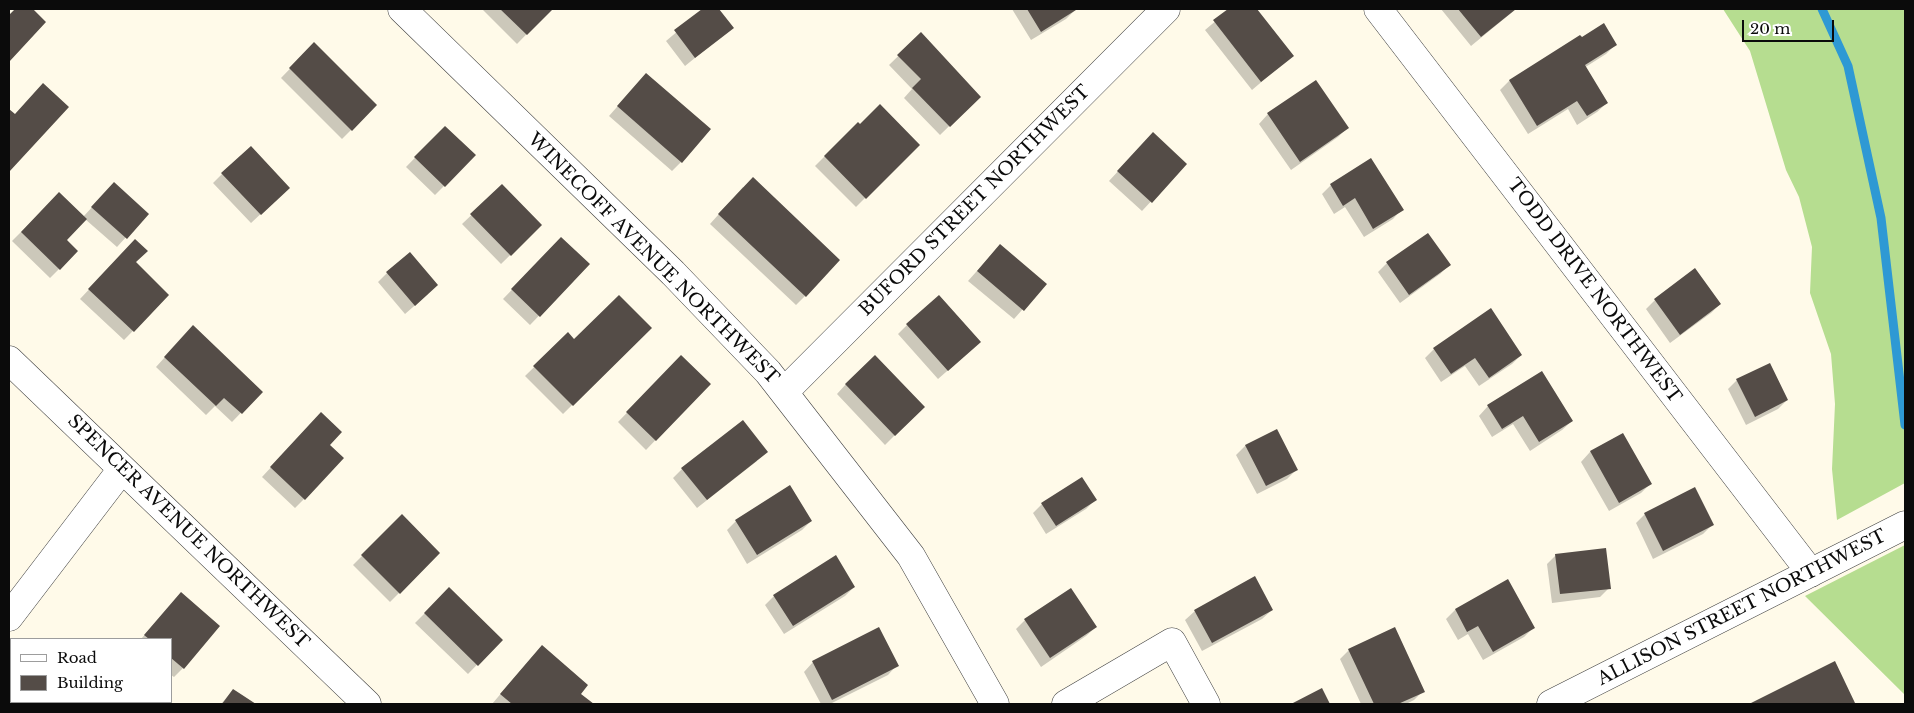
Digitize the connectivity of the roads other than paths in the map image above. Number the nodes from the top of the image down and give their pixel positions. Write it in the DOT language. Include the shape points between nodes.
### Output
graph roads {
  1 [pos="402,9"];
  2 [pos="1166,9"];
  3 [pos="1378,9"];
  4 [pos="9,360"];
  5 [pos="784,392"];
  6 [pos="122,469"];
  7 [pos="1905,524"];
  8 [pos="1811,573"];
  9 [pos="9,617"];
  10 [pos="367,704"];
  11 [pos="995,704"];
  12 [pos="1066,704"];
  13 [pos="1206,704"];
  14 [pos="1551,704"];
  1 -- 5 [label="street, WINECOFF AVENUE NORTHWEST" via="673,273"];
  2 -- 5 [label="street, BUFORD STREET NORTHWEST"];
  3 -- 8 [label="street, TODD DRIVE NORTHWEST"];
  4 -- 6 [label="street, SPENCER AVENUE NORTHWEST"];
  5 -- 11 [label="street, WINECOFF AVENUE NORTHWEST" via="911,556"];
  6 -- 9 [label="street"];
  6 -- 10 [label="street, SPENCER AVENUE NORTHWEST"];
  7 -- 8 [label="street, ALLISON STREET NORTHWEST"];
  8 -- 14 [label="street, ALLISON STREET NORTHWEST"];
  12 -- 13 [label="street" via="1172,642"];
}
